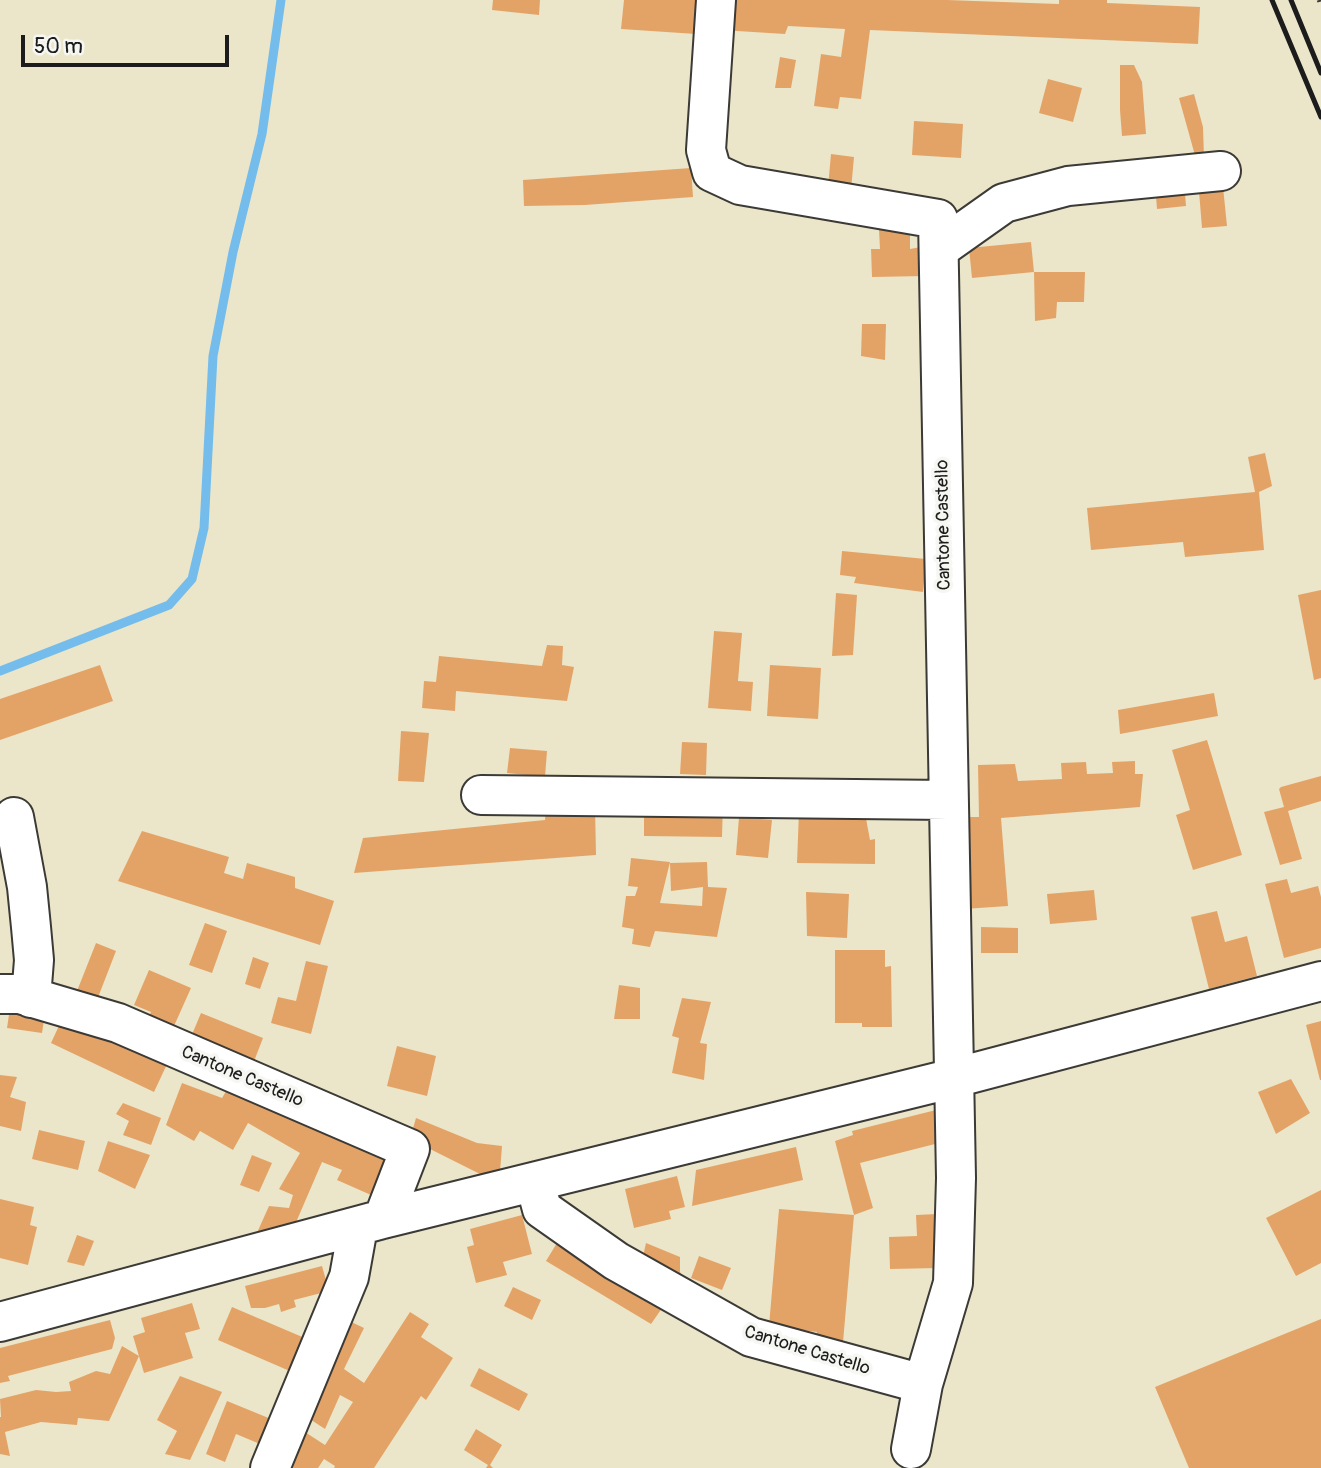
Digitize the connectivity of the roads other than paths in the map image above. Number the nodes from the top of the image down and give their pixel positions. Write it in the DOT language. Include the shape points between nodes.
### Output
graph roads {
  1 [pos="716,0"];
  2 [pos="1221,171"];
  3 [pos="939,250"];
  4 [pos="481,795"];
  5 [pos="948,800"];
  6 [pos="14,817"];
  7 [pos="1321,981"];
  8 [pos="16,996"];
  9 [pos="954,1078"];
  10 [pos="535,1183"];
  11 [pos="370,1223"];
  12 [pos="0,1322"];
  13 [pos="923,1384"];
  14 [pos="911,1449"];
  15 [pos="270,1468"];
  1 -- 3 [label="street, Cantone Castello" via="706,149 712,172 740,185 938,219"];
  2 -- 3 [label="street" via="1068,186 1004,203"];
  3 -- 5 [label="street, Cantone Castello"];
  4 -- 5 [label="street"];
  5 -- 9 [label="street, Cantone Castello"];
  6 -- 8 [label="street" via="34,960"];
  7 -- 9 [label="street"];
  8 -- 11 [label="street, Cantone Castello" via="118,1023 410,1149"];
  9 -- 10 [label="street"];
  9 -- 13 [label="street, Cantone Castello" via="953,1283"];
  10 -- 11 [label="street"];
  10 -- 13 [label="street, Cantone Castello" via="542,1209 616,1261 751,1337"];
  11 -- 12 [label="street"];
  11 -- 15 [label="street, Cantone Castello"];
  13 -- 14 [label="street, Cantone Castello"];
}
